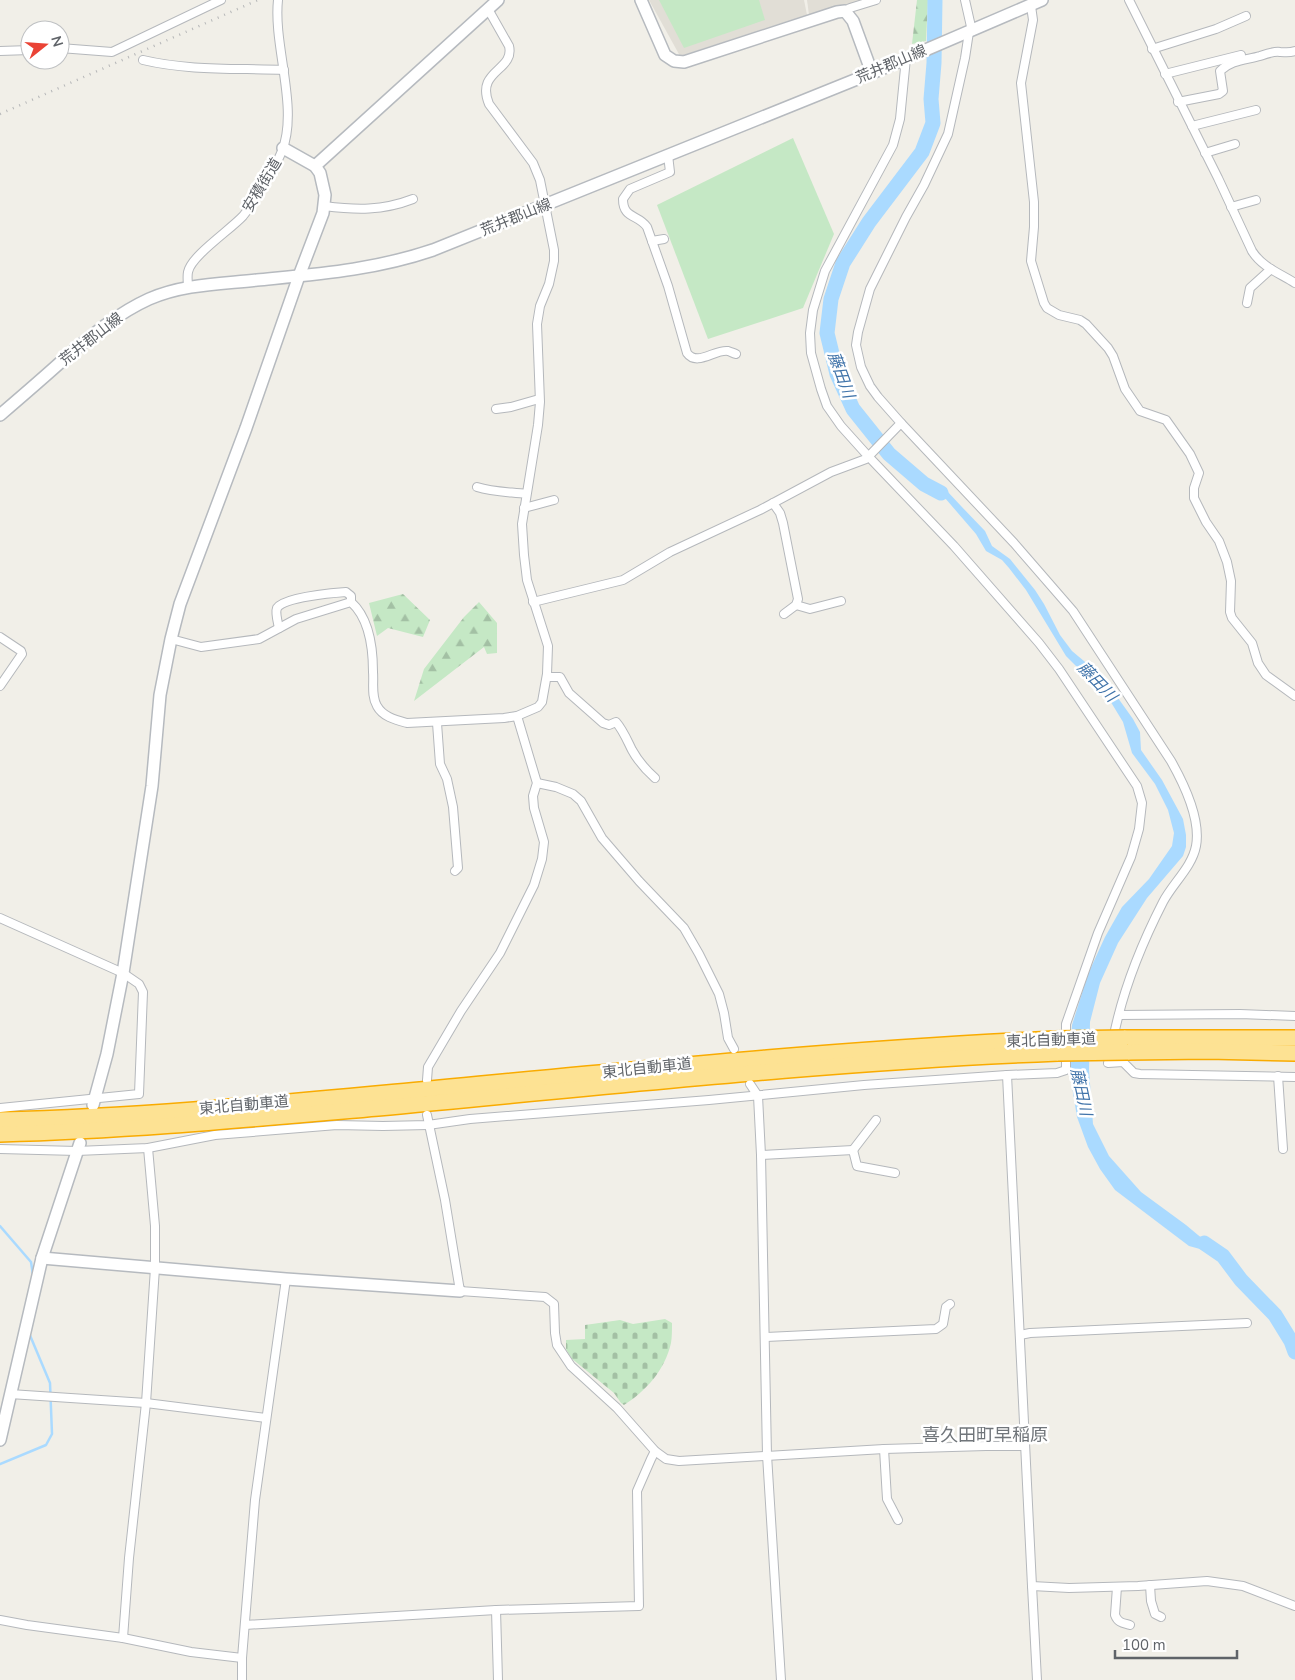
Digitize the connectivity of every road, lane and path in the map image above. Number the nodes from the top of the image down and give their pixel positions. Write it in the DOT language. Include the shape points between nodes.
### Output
graph roads {
  1 [pos="221,0"];
  2 [pos="278,0"];
  3 [pos="642,0"];
  4 [pos="876,0"];
  5 [pos="965,0"];
  6 [pos="1128,0"];
  7 [pos="1039,2"];
  8 [pos="492,4"];
  9 [pos="845,11"];
  10 [pos="1246,16"];
  11 [pos="967,33"];
  12 [pos="70,49"];
  13 [pos="1152,49"];
  14 [pos="20,50"];
  15 [pos="0,51"];
  16 [pos="1295,51"];
  17 [pos="1243,54"];
  18 [pos="910,56"];
  19 [pos="143,60"];
  20 [pos="284,70"];
  21 [pos="872,73"];
  22 [pos="1165,74"];
  23 [pos="1178,102"];
  24 [pos="1256,110"];
  25 [pos="1192,126"];
  26 [pos="1235,144"];
  27 [pos="283,148"];
  28 [pos="1205,153"];
  29 [pos="668,155"];
  30 [pos="315,166"];
  31 [pos="412,199"];
  32 [pos="1256,200"];
  33 [pos="544,205"];
  34 [pos="324,206"];
  35 [pos="1231,207"];
  36 [pos="664,239"];
  37 [pos="652,241"];
  38 [pos="1271,269"];
  39 [pos="299,276"];
  40 [pos="1295,283"];
  41 [pos="188,287"];
  42 [pos="1247,303"];
  43 [pos="736,354"];
  44 [pos="540,399"];
  45 [pos="496,409"];
  46 [pos="0,415"];
  47 [pos="898,425"];
  48 [pos="869,455"];
  49 [pos="477,487"];
  50 [pos="526,494"];
  51 [pos="554,500"];
  52 [pos="773,502"];
  53 [pos="524,508"];
  54 [pos="351,602"];
  55 [pos="533,602"];
  56 [pos="841,602"];
  57 [pos="796,605"];
  58 [pos="784,614"];
  59 [pos="279,628"];
  60 [pos="0,637"];
  61 [pos="171,639"];
  62 [pos="547,677"];
  63 [pos="0,686"];
  64 [pos="1295,696"];
  65 [pos="517,716"];
  66 [pos="437,723"];
  67 [pos="655,778"];
  68 [pos="537,783"];
  69 [pos="455,871"];
  70 [pos="0,918"];
  71 [pos="123,973"];
  72 [pos="1119,1015"];
  73 [pos="1295,1016"];
  74 [pos="1295,1038"];
  75 [pos="1126,1045"];
  76 [pos="1057,1046"];
  77 [pos="734,1049"];
  78 [pos="1295,1052"];
  79 [pos="1008,1074"];
  80 [pos="1278,1076"];
  81 [pos="1295,1077"];
  82 [pos="427,1080"];
  83 [pos="750,1084"];
  84 [pos="758,1096"];
  85 [pos="94,1101"];
  86 [pos="0,1108"];
  87 [pos="427,1115"];
  88 [pos="0,1120"];
  89 [pos="876,1120"];
  90 [pos="428,1125"];
  91 [pos="0,1134"];
  92 [pos="78,1147"];
  93 [pos="0,1148"];
  94 [pos="148,1148"];
  95 [pos="1282,1149"];
  96 [pos="853,1150"];
  97 [pos="761,1155"];
  98 [pos="895,1173"];
  99 [pos="42,1258"];
  100 [pos="155,1268"];
  101 [pos="286,1279"];
  102 [pos="460,1291"];
  103 [pos="950,1304"];
  104 [pos="1247,1323"];
  105 [pos="1020,1335"];
  106 [pos="766,1337"];
  107 [pos="10,1394"];
  108 [pos="146,1403"];
  109 [pos="266,1418"];
  110 [pos="0,1440"];
  111 [pos="1025,1446"];
  112 [pos="884,1449"];
  113 [pos="655,1451"];
  114 [pos="767,1455"];
  115 [pos="898,1520"];
  116 [pos="1150,1585"];
  117 [pos="1032,1586"];
  118 [pos="1117,1587"];
  119 [pos="1295,1606"];
  120 [pos="496,1610"];
  121 [pos="1161,1616"];
  122 [pos="0,1620"];
  123 [pos="245,1625"];
  124 [pos="1130,1625"];
  125 [pos="123,1638"];
  126 [pos="242,1658"];
  127 [pos="242,1680"];
  128 [pos="498,1680"];
  129 [pos="782,1680"];
  130 [pos="1037,1680"];
  1 -- 12 [label="street" via="112,52"];
  2 -- 20 [label="street, 安積街道"];
  3 -- 9 [label="street" via="665,54 674,61 684,62"];
  4 -- 9 [label="street"];
  5 -- 11 [label="street"];
  6 -- 13 [label="street"];
  7 -- 11 [label="street, 荒井郡山線"];
  7 -- 64 [label="street" via="1021,83 1034,202 1031,261 1044,303 1046,308 1059,315 1086,324 1113,356 1125,389 1140,411 1166,420 1190,454 1200,473 1194,488 1195,502 1219,542 1230,573 1232,618 1252,643 1258,663 1266,675"];
  8 -- 30 [label="street"];
  8 -- 33 [label="street" via="511,51 509,58 485,86 486,95 489,104 533,163"];
  9 -- 21 [label="street"];
  10 -- 13 [label="street"];
  11 -- 18 [label="street, 荒井郡山線"];
  11 -- 47 [label="street" via="965,58 948,134 870,289 858,332 856,345 864,373"];
  13 -- 22 [label="street"];
  14 -- 15 [label="street"];
  16 -- 23 [label="street" via="1241,59 1220,71 1223,87 1219,94"];
  17 -- 22 [label="street"];
  18 -- 21 [label="street, 荒井郡山線"];
  18 -- 48 [label="street" via="893,145 825,271 810,333 811,353 827,406"];
  19 -- 20 [label="street" via="201,68"];
  20 -- 27 [label="street, 安積街道" via="287,127"];
  21 -- 29 [label="street, 荒井郡山線"];
  22 -- 23 [label="street"];
  23 -- 25 [label="street"];
  24 -- 25 [label="street"];
  25 -- 28 [label="street"];
  26 -- 28 [label="street"];
  27 -- 30 [label="street"];
  27 -- 41 [label="street, 安積街道" via="244,215 195,258 188,271"];
  28 -- 35 [label="street"];
  29 -- 33 [label="street, 荒井郡山線"];
  29 -- 37 [label="street" via="670,172 630,189 623,199 626,212 644,223"];
  30 -- 34 [label="street" via="323,181"];
  31 -- 34 [label="street" via="380,208 353,210"];
  32 -- 35 [label="street"];
  33 -- 39 [label="street, 荒井郡山線" via="402,261 338,273"];
  33 -- 44 [label="street" via="554,261 537,324"];
  34 -- 39 [label="street"];
  35 -- 38 [label="street" via="1257,258"];
  36 -- 37 [label="street"];
  37 -- 43 [label="street" via="689,356 695,359 728,351"];
  38 -- 40 [label="street"];
  38 -- 42 [label="street" via="1250,288"];
  39 -- 41 [label="street, 荒井郡山線"];
  39 -- 61 [label="street" via="180,604"];
  41 -- 46 [label="street, 荒井郡山線" via="123,312"];
  44 -- 45 [label="street"];
  44 -- 50 [label="street"];
  47 -- 48 [label="street"];
  47 -- 72 [label="street" via="1014,543 1073,611 1184,784 1197,832 1196,847 1152,924"];
  48 -- 52 [label="street"];
  48 -- 79 [label="street" via="1039,643 1140,794 1142,810 1131,856 1098,933 1066,1024 1066,1070"];
  49 -- 50 [label="street"];
  50 -- 53 [label="street"];
  51 -- 53 [label="street"];
  52 -- 55 [label="street" via="670,552 623,580"];
  52 -- 57 [label="street" via="783,523 798,599"];
  53 -- 55 [label="street" via="524,555"];
  54 -- 59 [label="street" via="296,619"];
  54 -- 59 [label="street" via="351,596 346,592 301,598 277,608"];
  54 -- 66 [label="street" via="362,617 370,640 377,707 394,720"];
  55 -- 62 [label="street" via="546,638"];
  56 -- 57 [label="street" via="810,610"];
  57 -- 58 [label="street"];
  59 -- 61 [label="street" via="259,639 200,647"];
  60 -- 63 [label="street" via="22,654"];
  61 -- 71 [label="street" via="160,696 152,786"];
  62 -- 65 [label="street" via="542,702"];
  62 -- 67 [label="street" via="560,677 569,693 603,723 616,722 633,752"];
  65 -- 66 [label="street"];
  65 -- 68 [label="street"];
  66 -- 69 [label="street" via="440,764 453,807 458,868"];
  68 -- 77 [label="street" via="556,787 581,801 602,838 684,928 719,994 728,1038"];
  68 -- 82 [label="street" via="534,808 544,842 534,885 500,953 428,1067"];
  70 -- 71 [label="street"];
  71 -- 85 [label="street"];
  71 -- 85 [label="street" via="139,984 143,992 140,1094"];
  72 -- 73 [label="street"];
  72 -- 80 [label="street" via="1108,1063 1123,1062 1134,1073"];
  74 -- 75 [label="highway, 東北自動車道"];
  75 -- 76 [label="highway, 東北自動車道, bridge"];
  75 -- 78 [label="highway, 東北自動車道" via="1208,1051"];
  76 -- 88 [label="highway, 東北自動車道" via="877,1049 302,1101"];
  76 -- 91 [label="highway, 東北自動車道" via="303,1115"];
  79 -- 84 [label="street"];
  79 -- 105 [label="street"];
  80 -- 81 [label="street"];
  80 -- 95 [label="street"];
  83 -- 84 [label="street"];
  84 -- 90 [label="street"];
  84 -- 97 [label="street"];
  85 -- 86 [label="street"];
  87 -- 90 [label="street"];
  89 -- 96 [label="street"];
  90 -- 94 [label="street" via="318,1126 215,1135"];
  90 -- 102 [label="street"];
  92 -- 93 [label="street"];
  92 -- 94 [label="street"];
  92 -- 99 [label="street"];
  94 -- 100 [label="street"];
  96 -- 97 [label="street"];
  96 -- 98 [label="street" via="857,1166"];
  97 -- 106 [label="street"];
  99 -- 100 [label="street"];
  99 -- 107 [label="street"];
  100 -- 101 [label="street"];
  100 -- 108 [label="street"];
  101 -- 102 [label="street"];
  101 -- 109 [label="street"];
  102 -- 113 [label="street" via="545,1297 554,1304 557,1345 571,1366 617,1408"];
  103 -- 106 [label="street" via="946,1307 943,1324 936,1329"];
  104 -- 105 [label="street"];
  105 -- 111 [label="street"];
  106 -- 114 [label="street"];
  107 -- 108 [label="street"];
  107 -- 110 [label="street"];
  108 -- 109 [label="street"];
  108 -- 125 [label="street"];
  109 -- 123 [label="street" via="255,1500"];
  111 -- 112 [label="street"];
  111 -- 117 [label="street"];
  112 -- 114 [label="street"];
  112 -- 115 [label="street" via="887,1499"];
  113 -- 114 [label="street" via="666,1459 679,1461"];
  113 -- 120 [label="street" via="637,1491 639,1606"];
  114 -- 129 [label="street"];
  116 -- 118 [label="street"];
  116 -- 119 [label="street" via="1207,1581 1232,1583"];
  116 -- 121 [label="street" via="1152,1609"];
  117 -- 118 [label="street"];
  117 -- 130 [label="street"];
  118 -- 124 [label="street" via="1116,1619"];
  120 -- 123 [label="street"];
  120 -- 128 [label="street"];
  122 -- 125 [label="street"];
  123 -- 126 [label="street"];
  125 -- 126 [label="street" via="191,1652"];
  126 -- 127 [label="street"];
}
